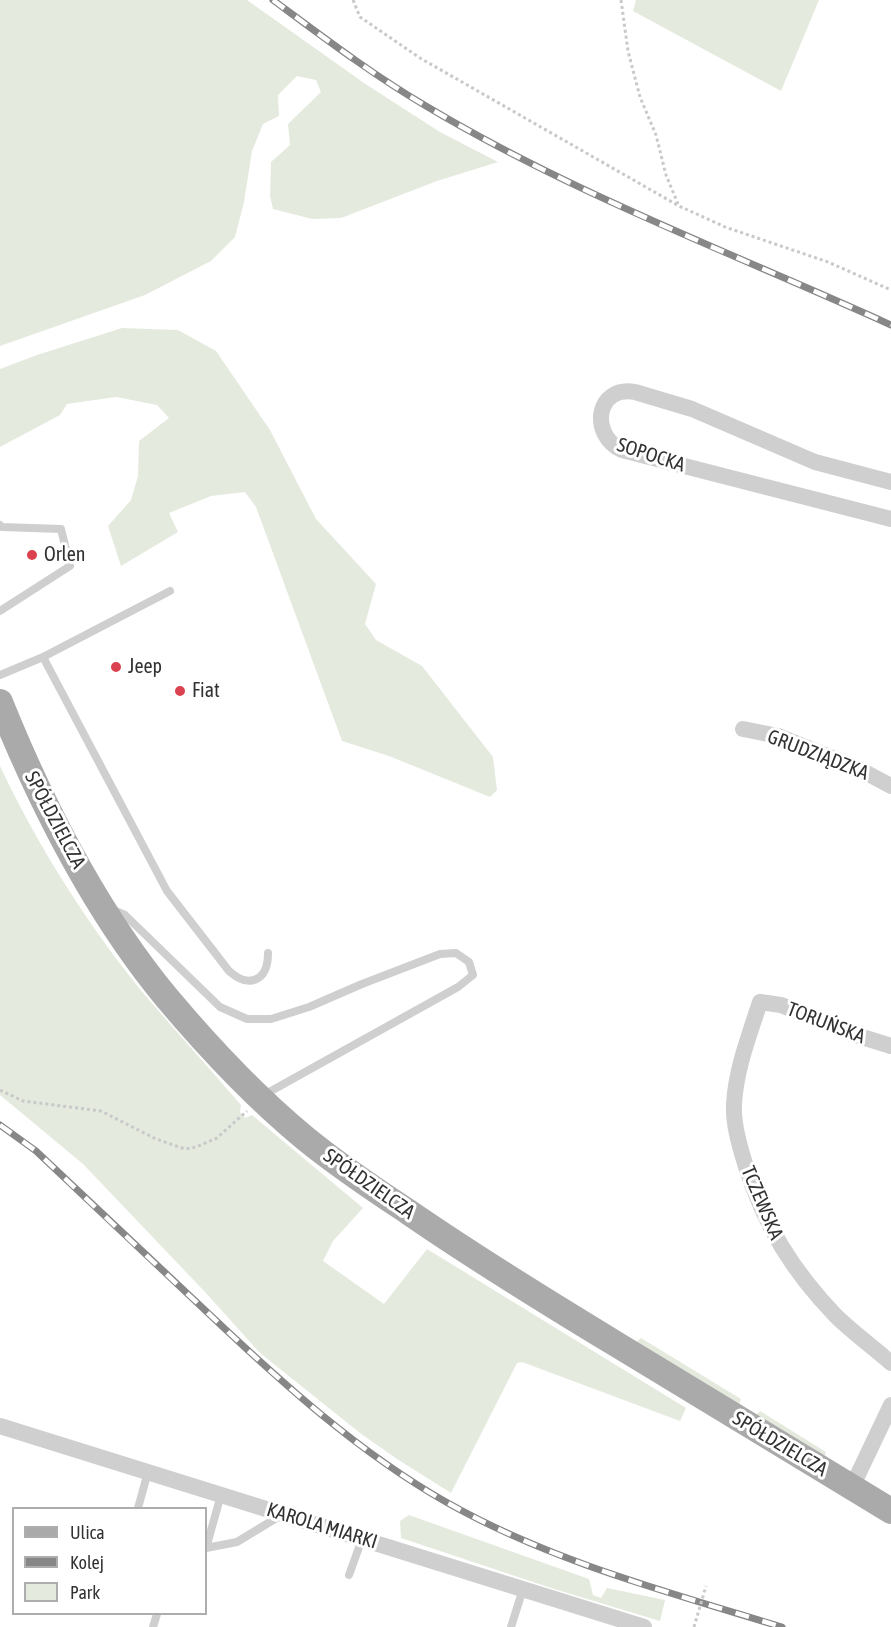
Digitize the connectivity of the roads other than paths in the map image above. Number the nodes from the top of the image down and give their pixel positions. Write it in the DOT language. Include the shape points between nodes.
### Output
graph roads {
  1 [pos="891,482"];
  2 [pos="891,519"];
  3 [pos="0,525"];
  4 [pos="170,591"];
  5 [pos="0,611"];
  6 [pos="43,657"];
  7 [pos="0,675"];
  8 [pos="0,702"];
  9 [pos="743,729"];
  10 [pos="891,786"];
  11 [pos="102,906"];
  12 [pos="268,953"];
  13 [pos="760,1002"];
  14 [pos="891,1046"];
  15 [pos="256,1101"];
  16 [pos="891,1363"];
  17 [pos="891,1405"];
  18 [pos="0,1426"];
  19 [pos="148,1472"];
  20 [pos="852,1487"];
  21 [pos="220,1495"];
  22 [pos="139,1507"];
  23 [pos="891,1511"];
  24 [pos="283,1514"];
  25 [pos="362,1539"];
  26 [pos="207,1544"];
  27 [pos="207,1548"];
  28 [pos="349,1575"];
  29 [pos="523,1589"];
  30 [pos="511,1627"];
  31 [pos="644,1627"];
  1 -- 2 [label="street, SOPOCKA" via="814,462 692,409 626,390 612,396 602,410 600,422 607,440 622,450"];
  3 -- 5 [label="lane" via="61,528 70,566"];
  4 -- 6 [label="lane"];
  6 -- 7 [label="lane"];
  6 -- 12 [label="lane" via="167,891 238,980 250,982 260,978 266,971"];
  8 -- 11 [label="main road, SPÓŁDZIELCZA" via="31,775"];
  9 -- 10 [label="street, GRUDZIĄDZKA" via="778,736"];
  11 -- 15 [label="main road, SPÓŁDZIELCZA" via="167,999"];
  11 -- 15 [label="lane" via="125,915 220,1007 247,1019 271,1019 309,1007 440,954 456,953 469,962 473,975 458,987"];
  13 -- 14 [label="street, TORUŃSKA" via="781,1005"];
  13 -- 16 [label="street, TCZEWSKA" via="740,1062 734,1106 740,1149 751,1183 764,1217 799,1275 837,1316"];
  15 -- 20 [label="main road, SPÓŁDZIELCZA" via="356,1176 497,1272"];
  17 -- 20 [label="street"];
  18 -- 19 [label="street, KAROLA MIARKI"];
  19 -- 21 [label="street, KAROLA MIARKI"];
  19 -- 22 [label="lane"];
  20 -- 23 [label="main road, SPÓŁDZIELCZA"];
  21 -- 24 [label="street, KAROLA MIARKI"];
  21 -- 26 [label="lane"];
  24 -- 25 [label="street, KAROLA MIARKI"];
  24 -- 27 [label="lane" via="237,1542"];
  25 -- 28 [label="lane"];
  25 -- 29 [label="street, KAROLA MIARKI"];
  29 -- 30 [label="lane"];
  29 -- 31 [label="street, KAROLA MIARKI"];
}
